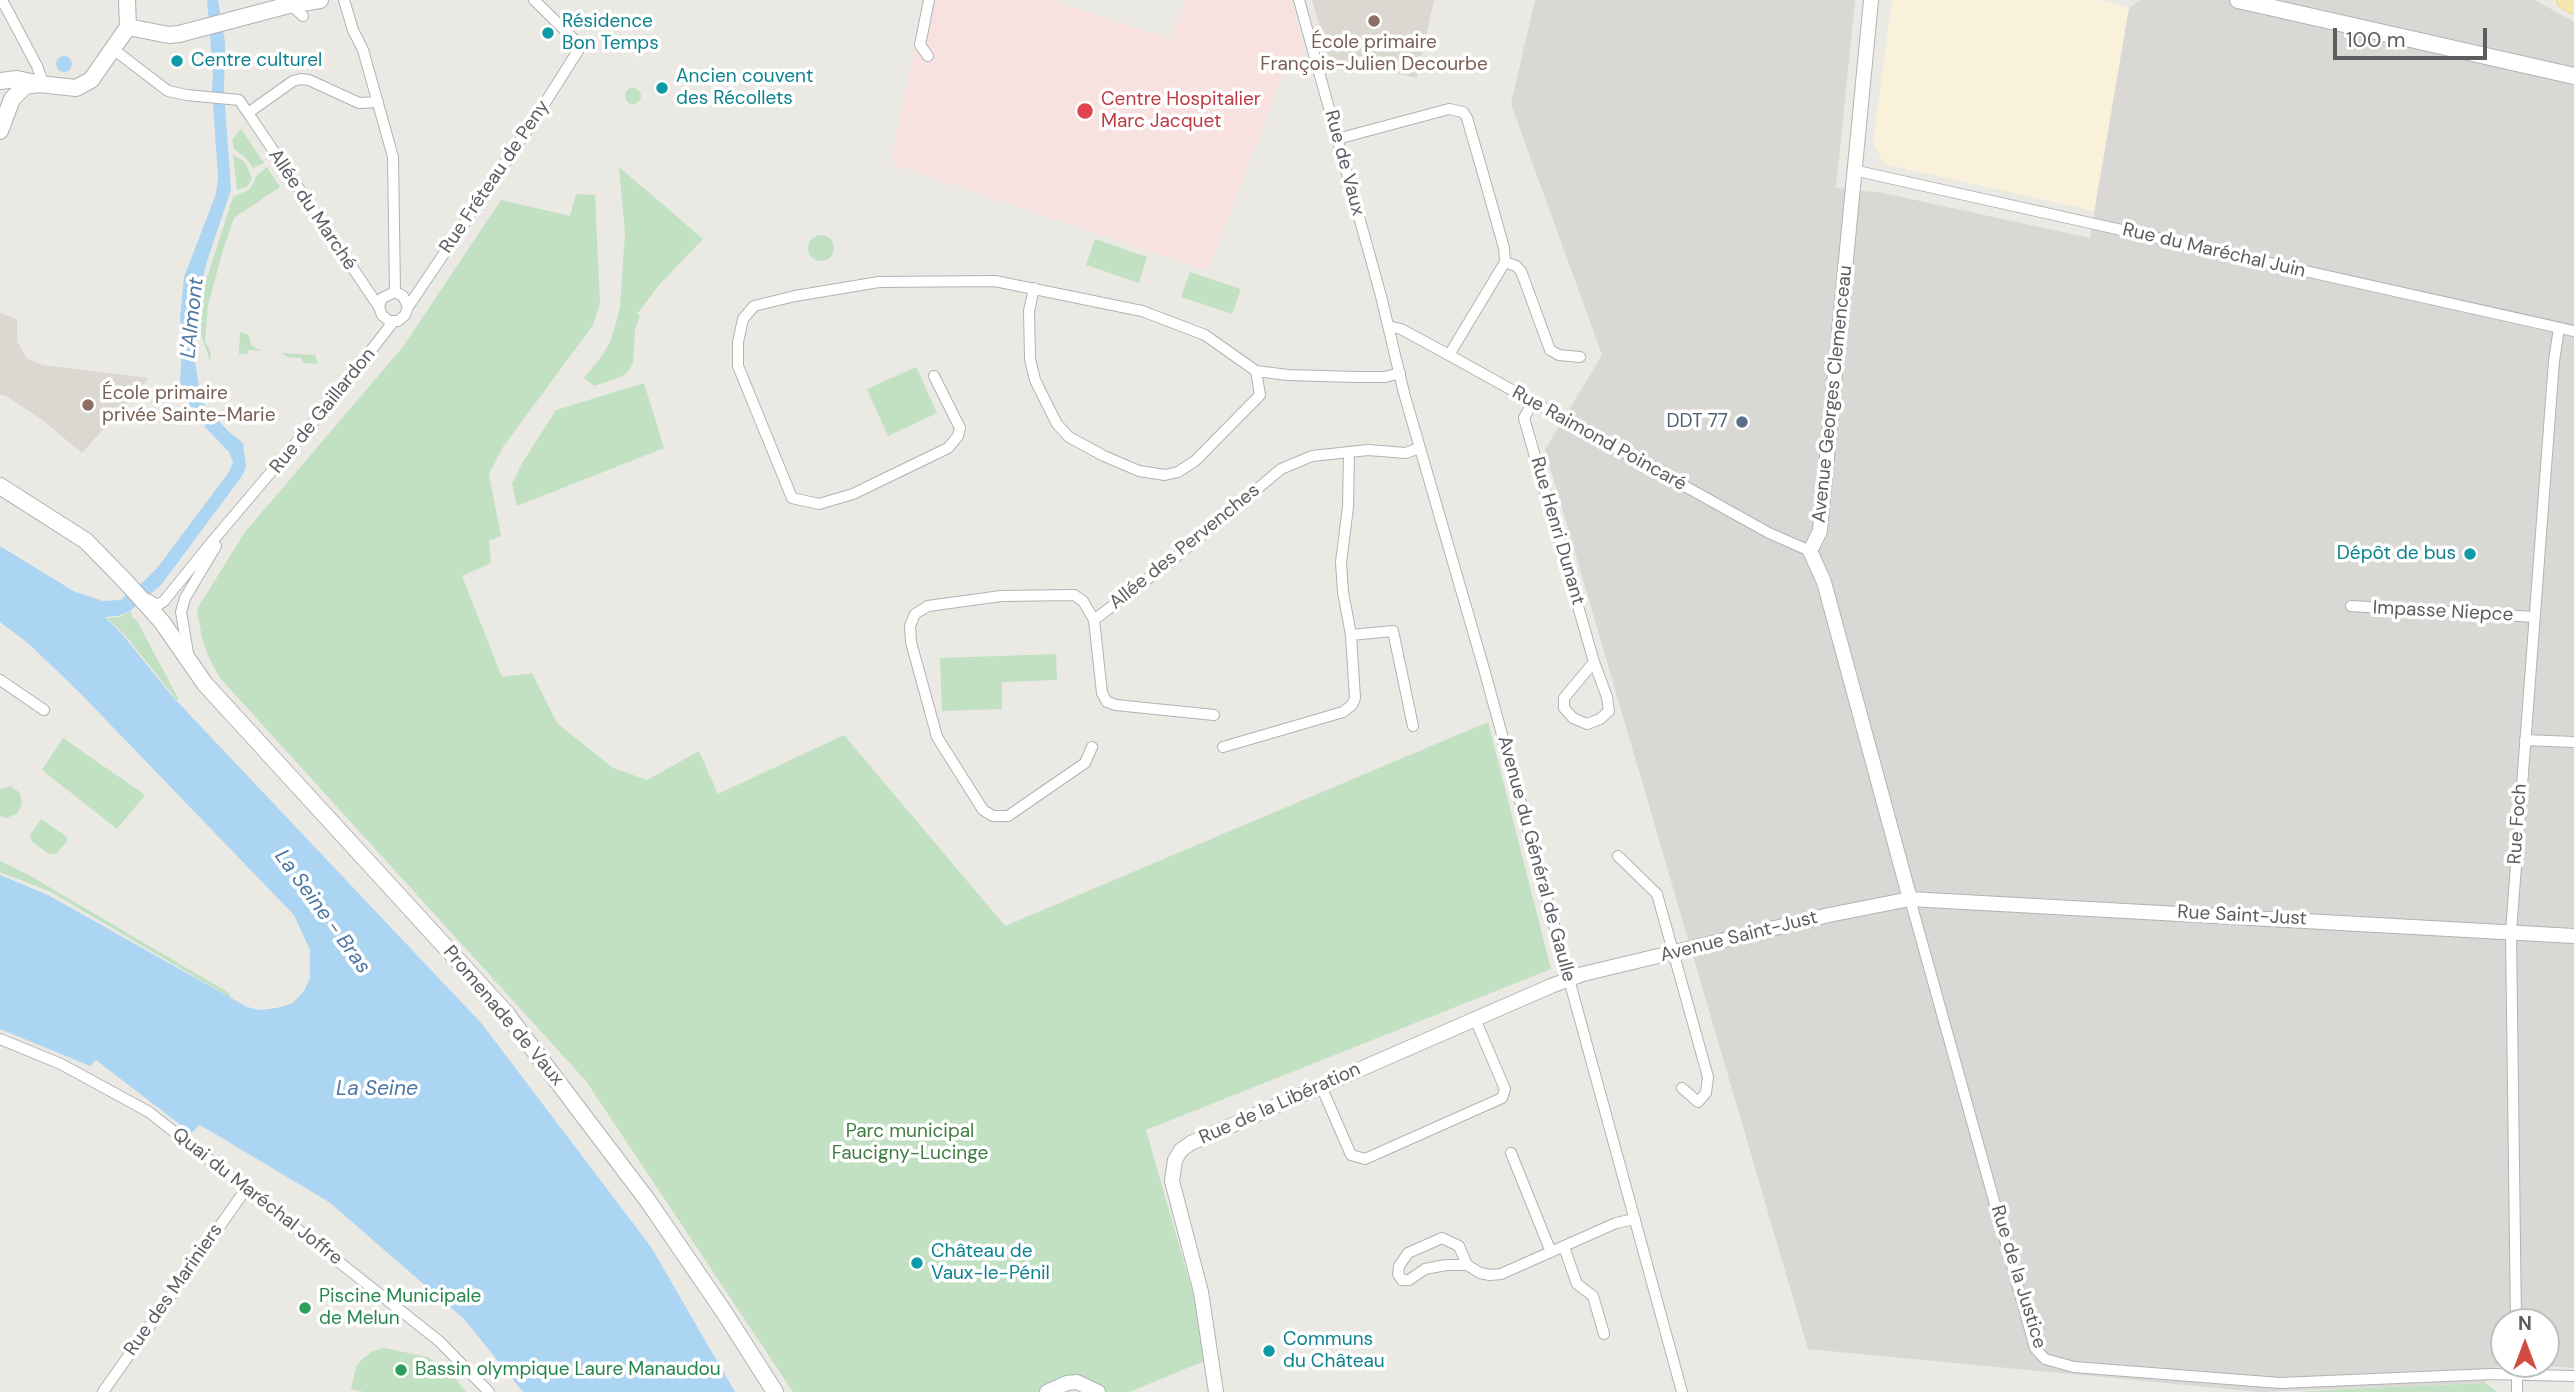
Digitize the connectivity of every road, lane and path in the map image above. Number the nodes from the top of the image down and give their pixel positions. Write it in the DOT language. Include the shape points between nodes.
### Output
graph roads {
  1 [pos="2,0"];
  2 [pos="127,0"];
  3 [pos="320,0"];
  4 [pos="344,0"];
  5 [pos="534,0"];
  6 [pos="929,0"];
  7 [pos="1299,0"];
  8 [pos="1871,0"];
  9 [pos="2238,0"];
  10 [pos="2567,0"];
  11 [pos="2574,5"];
  12 [pos="128,27"];
  13 [pos="113,49"];
  14 [pos="928,56"];
  15 [pos="2571,75"];
  16 [pos="0,81"];
  17 [pos="39,84"];
  18 [pos="373,103"];
  19 [pos="4,111"];
  20 [pos="248,113"];
  21 [pos="0,131"];
  22 [pos="1338,139"];
  23 [pos="1853,170"];
  24 [pos="1505,262"];
  25 [pos="1034,288"];
  26 [pos="395,292"];
  27 [pos="379,307"];
  28 [pos="408,307"];
  29 [pos="394,321"];
  30 [pos="1388,326"];
  31 [pos="2559,328"];
  32 [pos="2574,331"];
  33 [pos="1450,355"];
  34 [pos="1580,357"];
  35 [pos="1256,371"];
  36 [pos="1400,373"];
  37 [pos="934,376"];
  38 [pos="1533,402"];
  39 [pos="1419,447"];
  40 [pos="1349,453"];
  41 [pos="0,486"];
  42 [pos="250,498"];
  43 [pos="211,543"];
  44 [pos="1810,551"];
  45 [pos="185,598"];
  46 [pos="2351,606"];
  47 [pos="153,611"];
  48 [pos="2535,617"];
  49 [pos="1094,620"];
  50 [pos="1351,635"];
  51 [pos="1594,662"];
  52 [pos="194,670"];
  53 [pos="0,680"];
  54 [pos="44,710"];
  55 [pos="1214,715"];
  56 [pos="1413,726"];
  57 [pos="2525,740"];
  58 [pos="2574,742"];
  59 [pos="1093,747"];
  60 [pos="1223,747"];
  61 [pos="1618,856"];
  62 [pos="1910,899"];
  63 [pos="2511,932"];
  64 [pos="2574,936"];
  65 [pos="1673,953"];
  66 [pos="1569,979"];
  67 [pos="1475,1019"];
  68 [pos="0,1039"];
  69 [pos="1321,1086"];
  70 [pos="1682,1088"];
  71 [pos="1511,1153"];
  72 [pos="246,1189"];
  73 [pos="1635,1219"];
  74 [pos="1564,1247"];
  75 [pos="1550,1252"];
  76 [pos="1466,1265"];
  77 [pos="2516,1308"];
  78 [pos="1604,1334"];
  79 [pos="2490,1371"];
  80 [pos="775,1391"];
  81 [pos="103,1392"];
  82 [pos="489,1392"];
  83 [pos="1047,1392"];
  84 [pos="1098,1392"];
  85 [pos="1216,1392"];
  86 [pos="1682,1392"];
  1 -- 17 [label="street" via="37,66"];
  2 -- 12 [label="main road"];
  3 -- 12 [label="main road" via="297,10 169,35"];
  4 -- 18 [label="street" via="363,50"];
  5 -- 28 [label="street, Rue Fréteau de Peny" via="581,46"];
  6 -- 14 [label="street" via="920,44"];
  7 -- 22 [label="street, Rue de Vaux"];
  8 -- 23 [label="street, Avenue Georges Clemenceau"];
  9 -- 15 [label="main road"];
  10 -- 11 [label="main road"];
  12 -- 13 [label="main road"];
  13 -- 17 [label="main road" via="83,86 68,89"];
  13 -- 20 [label="street" via="168,91 239,100"];
  16 -- 17 [label="main road"];
  17 -- 19 [label="main road" via="19,90"];
  18 -- 20 [label="street" via="359,103 301,79"];
  18 -- 26 [label="street" via="393,157"];
  19 -- 21 [label="main road"];
  20 -- 27 [label="street, Allée du Marché"];
  22 -- 24 [label="street" via="1450,109 1463,112 1486,181"];
  22 -- 30 [label="street, Rue de Vaux"];
  23 -- 31 [label="street, Rue du Maréchal Juin"];
  23 -- 44 [label="street, Avenue Georges Clemenceau" via="1820,531"];
  24 -- 33 [label="street"];
  24 -- 34 [label="street" via="1521,271 1550,350"];
  25 -- 35 [label="street" via="1142,311 1205,335"];
  25 -- 35 [label="street" via="1029,311 1030,359 1057,424 1069,437 1139,471 1165,475 1195,461 1260,395"];
  25 -- 37 [label="street" via="996,281 879,282 754,306 743,319 738,366 792,498 819,504 853,494 948,447 960,428"];
  26 -- 27 [label="street" via="382,298"];
  26 -- 28 [label="street"];
  27 -- 29 [label="street" via="385,318"];
  28 -- 29 [label="street" via="405,315"];
  29 -- 42 [label="street, Rue de Gaillardon"];
  30 -- 33 [label="street, Rue Raimond Poincaré"];
  30 -- 36 [label="street, Avenue du Général de Gaulle"];
  31 -- 32 [label="street, Rue du Maréchal Juin"];
  31 -- 48 [label="street, Rue Foch"];
  33 -- 38 [label="street, Rue Raimond Poincaré"];
  35 -- 36 [label="street" via="1355,377"];
  36 -- 39 [label="street, Avenue du Général de Gaulle"];
  38 -- 44 [label="street, Rue Raimond Poincaré" via="1769,533"];
  38 -- 51 [label="street, Rue Henri Dunant" via="1524,418"];
  39 -- 40 [label="street, Allée des Pervenches" via="1406,453"];
  39 -- 66 [label="street, Avenue du Général de Gaulle"];
  40 -- 49 [label="street, Allée des Pervenches" via="1312,456 1281,469"];
  40 -- 50 [label="street" via="1342,562"];
  41 -- 47 [label="main road" via="86,541"];
  42 -- 43 [label="street, Rue de Gaillardon"];
  42 -- 45 [label="street, Rue de Gaillardon"];
  43 -- 47 [label="street, Rue de Gaillardon"];
  43 -- 47 [label="street, Rue de Gaillardon" via="170,605"];
  44 -- 62 [label="street, Avenue Georges Clemenceau" via="1824,582"];
  45 -- 47 [label="street" via="168,623"];
  45 -- 52 [label="street, Rue de Gaillardon" via="182,629"];
  46 -- 48 [label="street, Impasse Niepce"];
  47 -- 52 [label="main road"];
  48 -- 57 [label="street, Rue Foch"];
  49 -- 55 [label="street, Allée des Pervenches" via="1102,693 1107,702"];
  49 -- 59 [label="street" via="1074,595 1001,596 928,606 915,614 910,626 937,737 983,810 993,816 1008,816 1086,763"];
  50 -- 56 [label="street" via="1393,631"];
  50 -- 60 [label="street" via="1352,705 1343,712"];
  51 -- 51 [label="street, Rue Henri Dunant" via="1609,711 1587,724 1564,708 1564,698"];
  52 -- 80 [label="main road, Promenade de Vaux" via="505,1012 648,1201"];
  53 -- 54 [label="street"];
  57 -- 58 [label="street"];
  57 -- 63 [label="street, Rue Foch"];
  61 -- 65 [label="street" via="1657,894"];
  62 -- 63 [label="street, Rue Saint-Just"];
  62 -- 65 [label="street, Avenue Saint-Just"];
  62 -- 79 [label="street, Rue de la Justice" via="2035,1348 2041,1356 2074,1367 2280,1383"];
  63 -- 64 [label="street, Rue Saint-Just"];
  63 -- 77 [label="street, Rue Foch"];
  65 -- 66 [label="street, Avenue Saint-Just"];
  65 -- 70 [label="street" via="1708,1077 1706,1093 1698,1102"];
  66 -- 67 [label="street, Rue de la Libération"];
  66 -- 73 [label="street, Avenue du Général de Gaulle"];
  67 -- 69 [label="street, Rue de la Libération"];
  67 -- 69 [label="street" via="1505,1089 1502,1098 1365,1159 1351,1154"];
  68 -- 72 [label="street, Quai du Maréchal Joffre" via="61,1064 149,1111"];
  69 -- 85 [label="street, Rue de la Libération" via="1191,1143 1175,1160 1172,1181 1201,1292"];
  71 -- 75 [label="street"];
  72 -- 81 [label="street, Rue des Mariniers"];
  72 -- 82 [label="street, Quai du Maréchal Joffre" via="439,1341"];
  73 -- 74 [label="street"];
  73 -- 86 [label="street, Avenue du Général de Gaulle"];
  74 -- 75 [label="street"];
  74 -- 78 [label="street" via="1577,1284 1593,1296"];
  75 -- 76 [label="street" via="1501,1274 1480,1273"];
  76 -- 76 [label="street" via="1459,1246 1442,1238 1408,1253 1398,1275 1409,1280 1425,1269"];
  83 -- 84 [label="street" via="1077,1382"];
}
